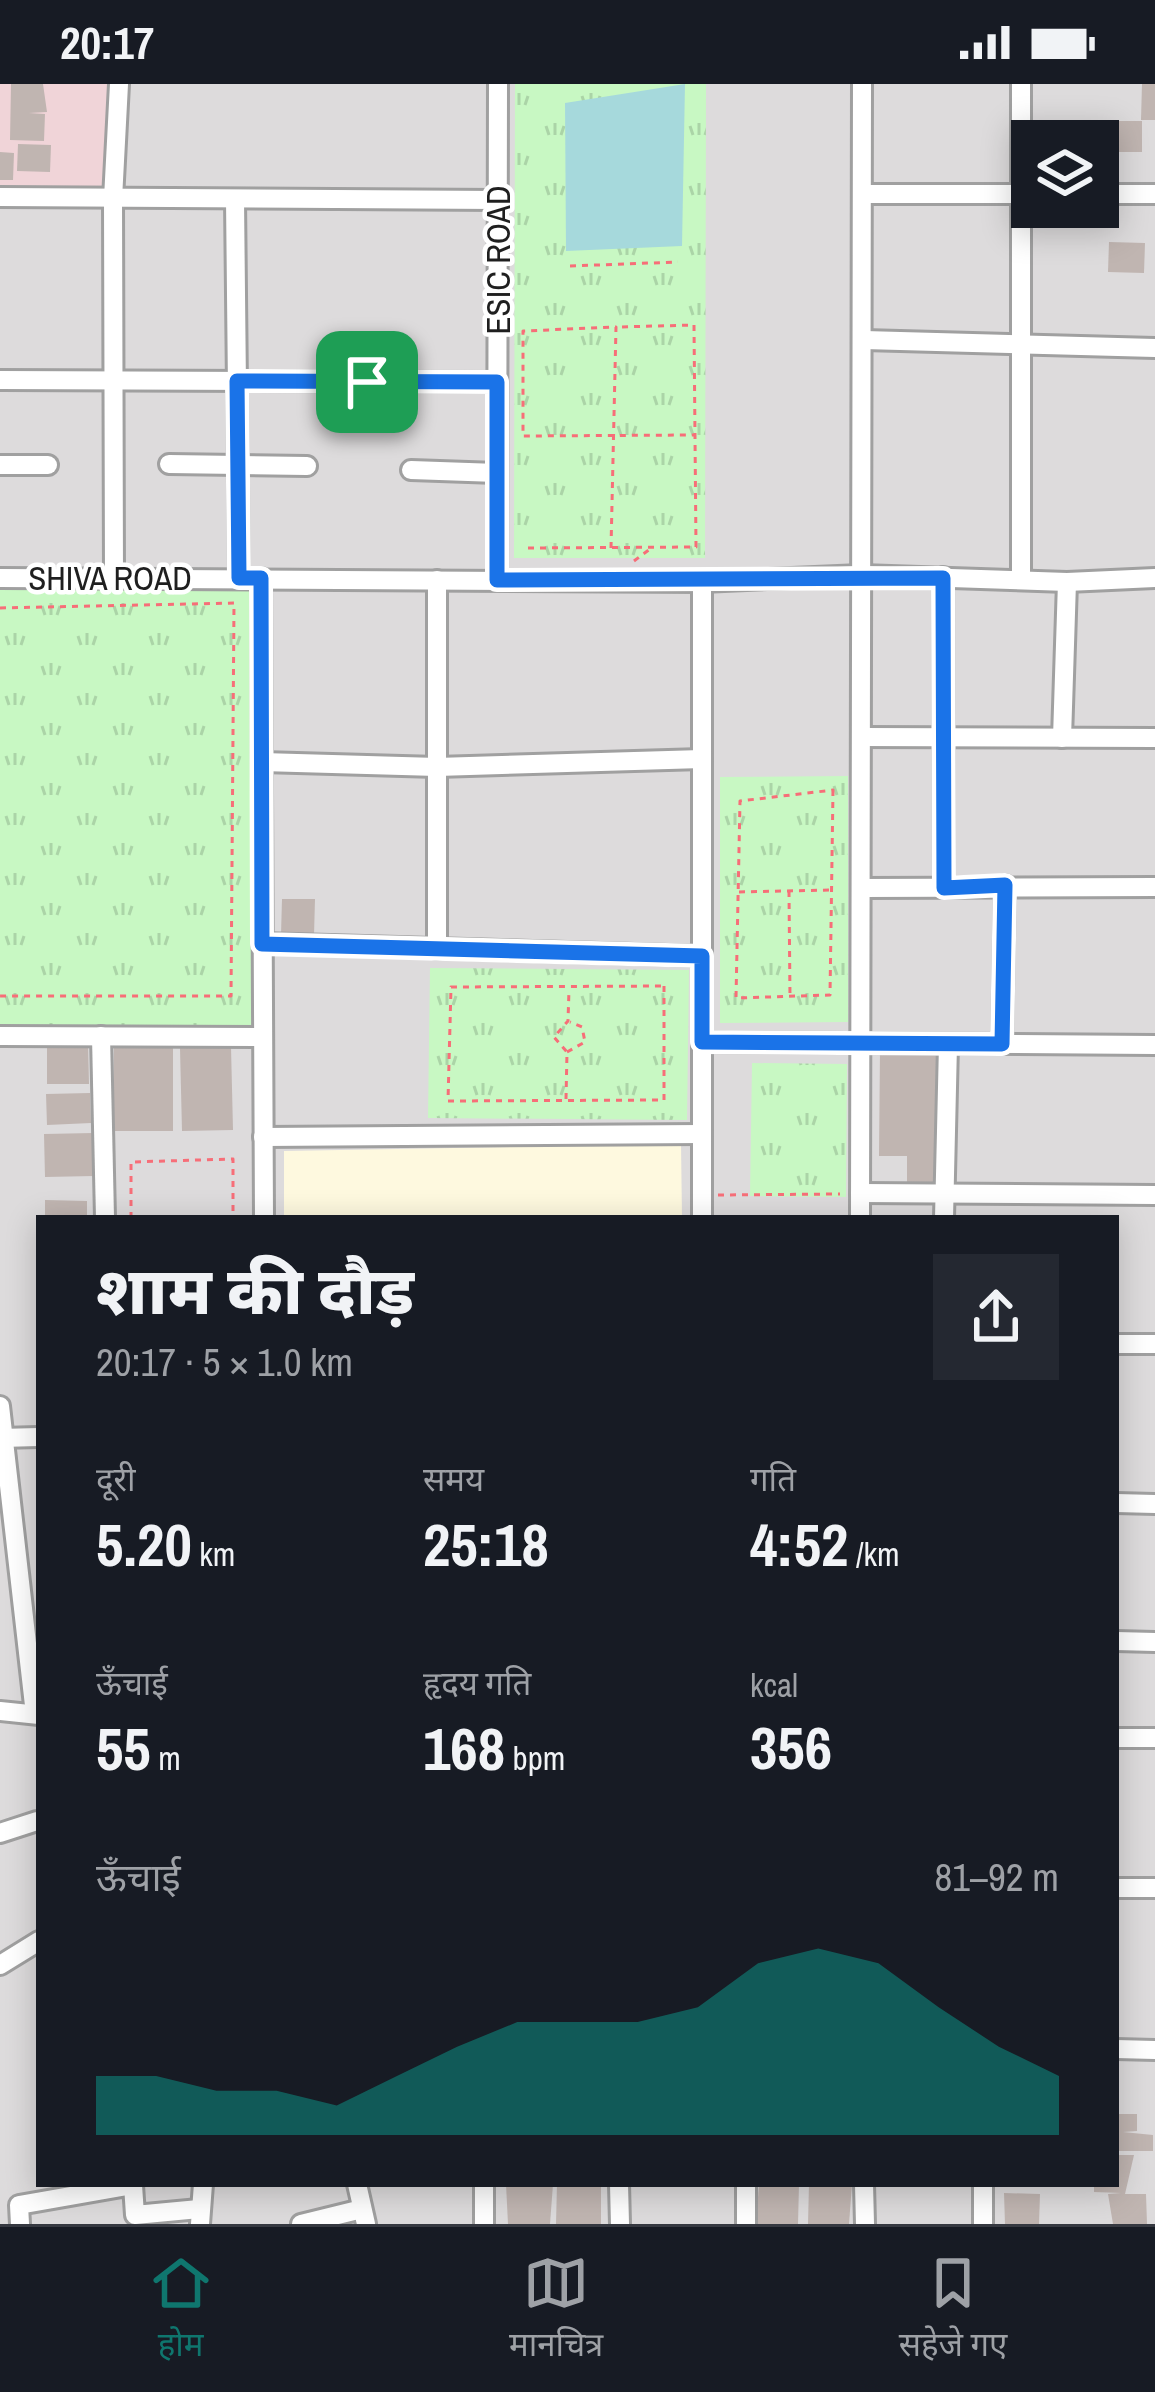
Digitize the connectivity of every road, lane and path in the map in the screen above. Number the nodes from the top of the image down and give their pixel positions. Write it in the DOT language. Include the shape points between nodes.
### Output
graph roads {
  1 [pos="119,84"];
  2 [pos="498,84"];
  3 [pos="862,84"];
  4 [pos="1021,84"];
  5 [pos="1023,120"];
  6 [pos="862,194"];
  7 [pos="1011,194"];
  8 [pos="1119,194"];
  9 [pos="1155,194"];
  10 [pos="0,197"];
  11 [pos="113,199"];
  12 [pos="235,199"];
  13 [pos="498,200"];
  14 [pos="1025,228"];
  15 [pos="678,262"];
  16 [pos="570,266"];
  17 [pos="616,327"];
  18 [pos="864,340"];
  19 [pos="1023,345"];
  20 [pos="1155,348"];
  21 [pos="0,380"];
  22 [pos="114,380"];
  23 [pos="237,381"];
  24 [pos="497,382"];
  25 [pos="614,435"];
  26 [pos="694,435"];
  27 [pos="170,464"];
  28 [pos="238,464"];
  29 [pos="0,465"];
  30 [pos="48,465"];
  31 [pos="308,466"];
  32 [pos="411,470"];
  33 [pos="497,473"];
  34 [pos="528,548"];
  35 [pos="611,548"];
  36 [pos="861,575"];
  37 [pos="1021,577"];
  38 [pos="0,578"];
  39 [pos="114,578"];
  40 [pos="239,578"];
  41 [pos="261,578"];
  42 [pos="943,578"];
  43 [pos="1155,578"];
  44 [pos="437,580"];
  45 [pos="497,580"];
  46 [pos="702,582"];
  47 [pos="1067,582"];
  48 [pos="0,608"];
  49 [pos="946,736"];
  50 [pos="861,737"];
  51 [pos="1062,738"];
  52 [pos="1155,738"];
  53 [pos="702,759"];
  54 [pos="262,762"];
  55 [pos="437,767"];
  56 [pos="1005,885"];
  57 [pos="1155,886"];
  58 [pos="861,888"];
  59 [pos="944,888"];
  60 [pos="831,890"];
  61 [pos="789,891"];
  62 [pos="738,892"];
  63 [pos="262,944"];
  64 [pos="437,949"];
  65 [pos="702,956"];
  66 [pos="569,987"];
  67 [pos="0,996"];
  68 [pos="790,997"];
  69 [pos="568,1021"];
  70 [pos="0,1036"];
  71 [pos="101,1036"];
  72 [pos="263,1037"];
  73 [pos="702,1042"];
  74 [pos="860,1043"];
  75 [pos="948,1044"];
  76 [pos="1002,1044"];
  77 [pos="1155,1045"];
  78 [pos="567,1052"];
  79 [pos="566,1101"];
  80 [pos="702,1134"];
  81 [pos="263,1137"];
  82 [pos="860,1193"];
  83 [pos="944,1194"];
  84 [pos="1155,1195"];
  85 [pos="702,1196"];
  86 [pos="105,1215"];
  87 [pos="131,1215"];
  88 [pos="233,1215"];
  89 [pos="264,1215"];
  90 [pos="702,1215"];
  91 [pos="860,1215"];
  92 [pos="944,1215"];
  93 [pos="1119,1344"];
  94 [pos="1155,1345"];
  95 [pos="0,1406"];
  96 [pos="36,1437"];
  97 [pos="2,1438"];
  98 [pos="1119,1503"];
  99 [pos="1155,1504"];
  100 [pos="1119,1641"];
  101 [pos="1155,1642"];
  102 [pos="36,1707"];
  103 [pos="0,1711"];
  104 [pos="36,1715"];
  105 [pos="1119,1738"];
  106 [pos="1155,1738"];
  107 [pos="36,1823"];
  108 [pos="0,1833"];
  109 [pos="1119,1888"];
  110 [pos="1155,1888"];
  111 [pos="36,1943"];
  112 [pos="0,1966"];
  113 [pos="1119,2049"];
  114 [pos="1155,2050"];
  115 [pos="122,2187"];
  116 [pos="133,2187"];
  117 [pos="358,2187"];
  118 [pos="484,2187"];
  119 [pos="619,2187"];
  120 [pos="746,2187"];
  121 [pos="864,2187"];
  122 [pos="982,2187"];
  123 [pos="200,2216"];
  124 [pos="364,2217"];
  125 [pos="20,2224"];
  126 [pos="301,2224"];
  127 [pos="484,2224"];
  128 [pos="620,2224"];
  129 [pos="746,2224"];
  130 [pos="865,2224"];
  131 [pos="982,2224"];
  1 -- 11 [label="street"];
  2 -- 13 [label="street, ESIC ROAD"];
  3 -- 6 [label="street"];
  4 -- 5 [label="street"];
  6 -- 7 [label="street"];
  6 -- 18 [label="street"];
  8 -- 9 [label="street"];
  10 -- 11 [label="street"];
  11 -- 12 [label="street"];
  11 -- 22 [label="street"];
  12 -- 13 [label="street"];
  12 -- 23 [label="street"];
  13 -- 24 [label="street, ESIC ROAD"];
  14 -- 19 [label="street"];
  15 -- 16 [label="path"];
  17 -- 25 [label="path"];
  17 -- 25 [label="path" via="523,331 523,436"];
  17 -- 26 [label="path" via="694,325"];
  18 -- 19 [label="street"];
  18 -- 36 [label="street"];
  19 -- 20 [label="street"];
  19 -- 37 [label="street"];
  21 -- 22 [label="street"];
  22 -- 23 [label="street"];
  22 -- 39 [label="street"];
  23 -- 24 [label="street"];
  23 -- 28 [label="street"];
  24 -- 33 [label="street, ESIC ROAD"];
  25 -- 26 [label="path"];
  25 -- 35 [label="path"];
  26 -- 35 [label="path" via="696,548"];
  27 -- 28 [label="street"];
  28 -- 31 [label="street"];
  28 -- 40 [label="street"];
  29 -- 30 [label="street"];
  32 -- 33 [label="street"];
  33 -- 45 [label="street, ESIC ROAD"];
  34 -- 35 [label="path"];
  36 -- 42 [label="street, SHIVA ROAD"];
  36 -- 46 [label="street, SHIVA ROAD"];
  36 -- 50 [label="street"];
  37 -- 42 [label="street, SHIVA ROAD"];
  37 -- 47 [label="street, SHIVA ROAD"];
  38 -- 39 [label="street, SHIVA ROAD"];
  39 -- 40 [label="street, SHIVA ROAD"];
  40 -- 41 [label="street, SHIVA ROAD"];
  41 -- 44 [label="street, SHIVA ROAD"];
  41 -- 54 [label="street"];
  42 -- 49 [label="street"];
  43 -- 47 [label="street, SHIVA ROAD"];
  44 -- 45 [label="street, SHIVA ROAD"];
  44 -- 55 [label="street"];
  45 -- 46 [label="street, SHIVA ROAD"];
  46 -- 53 [label="street"];
  47 -- 51 [label="street"];
  48 -- 67 [label="path" via="234,603 231,996"];
  49 -- 50 [label="street"];
  49 -- 51 [label="street"];
  49 -- 59 [label="street"];
  50 -- 58 [label="street"];
  51 -- 52 [label="street"];
  53 -- 55 [label="street"];
  53 -- 65 [label="street"];
  54 -- 55 [label="street"];
  54 -- 63 [label="street"];
  55 -- 64 [label="street"];
  56 -- 57 [label="street"];
  56 -- 59 [label="street"];
  56 -- 76 [label="street"];
  58 -- 59 [label="street"];
  58 -- 74 [label="street"];
  60 -- 61 [label="path"];
  60 -- 62 [label="path" via="833,790 740,801"];
  60 -- 68 [label="path" via="830,995"];
  61 -- 62 [label="path"];
  61 -- 68 [label="path"];
  62 -- 68 [label="path" via="736,998"];
  63 -- 64 [label="street"];
  63 -- 72 [label="street"];
  64 -- 65 [label="street"];
  65 -- 73 [label="street"];
  66 -- 69 [label="path"];
  66 -- 79 [label="path" via="664,986 664,1100"];
  66 -- 79 [label="path" via="452,987 448,1101"];
  69 -- 78 [label="path" via="554,1037"];
  69 -- 78 [label="path" via="585,1036"];
  70 -- 71 [label="street"];
  71 -- 72 [label="street"];
  71 -- 86 [label="street"];
  72 -- 81 [label="street"];
  73 -- 74 [label="street"];
  73 -- 80 [label="street"];
  74 -- 75 [label="street"];
  74 -- 82 [label="street"];
  75 -- 76 [label="street"];
  75 -- 83 [label="street"];
  76 -- 77 [label="street"];
  78 -- 79 [label="path"];
  80 -- 81 [label="street"];
  80 -- 85 [label="street"];
  81 -- 89 [label="street"];
  82 -- 83 [label="street"];
  82 -- 85 [label="path"];
  82 -- 91 [label="street"];
  83 -- 84 [label="street"];
  83 -- 92 [label="street"];
  85 -- 90 [label="street"];
  87 -- 88 [label="path" via="131,1162 233,1159"];
  93 -- 94 [label="street"];
  95 -- 97 [label="street"];
  96 -- 97 [label="street"];
  97 -- 102 [label="street"];
  98 -- 99 [label="street"];
  100 -- 101 [label="street"];
  103 -- 104 [label="street"];
  105 -- 106 [label="street"];
  107 -- 108 [label="street"];
  109 -- 110 [label="street"];
  111 -- 112 [label="street"];
  113 -- 114 [label="street"];
  115 -- 125 [label="street" via="19,2205"];
  116 -- 123 [label="street" via="135,2215"];
  117 -- 124 [label="street"];
  118 -- 127 [label="street"];
  119 -- 128 [label="street"];
  120 -- 129 [label="street"];
  121 -- 130 [label="street"];
  122 -- 131 [label="street"];
  124 -- 126 [label="street"];
}
